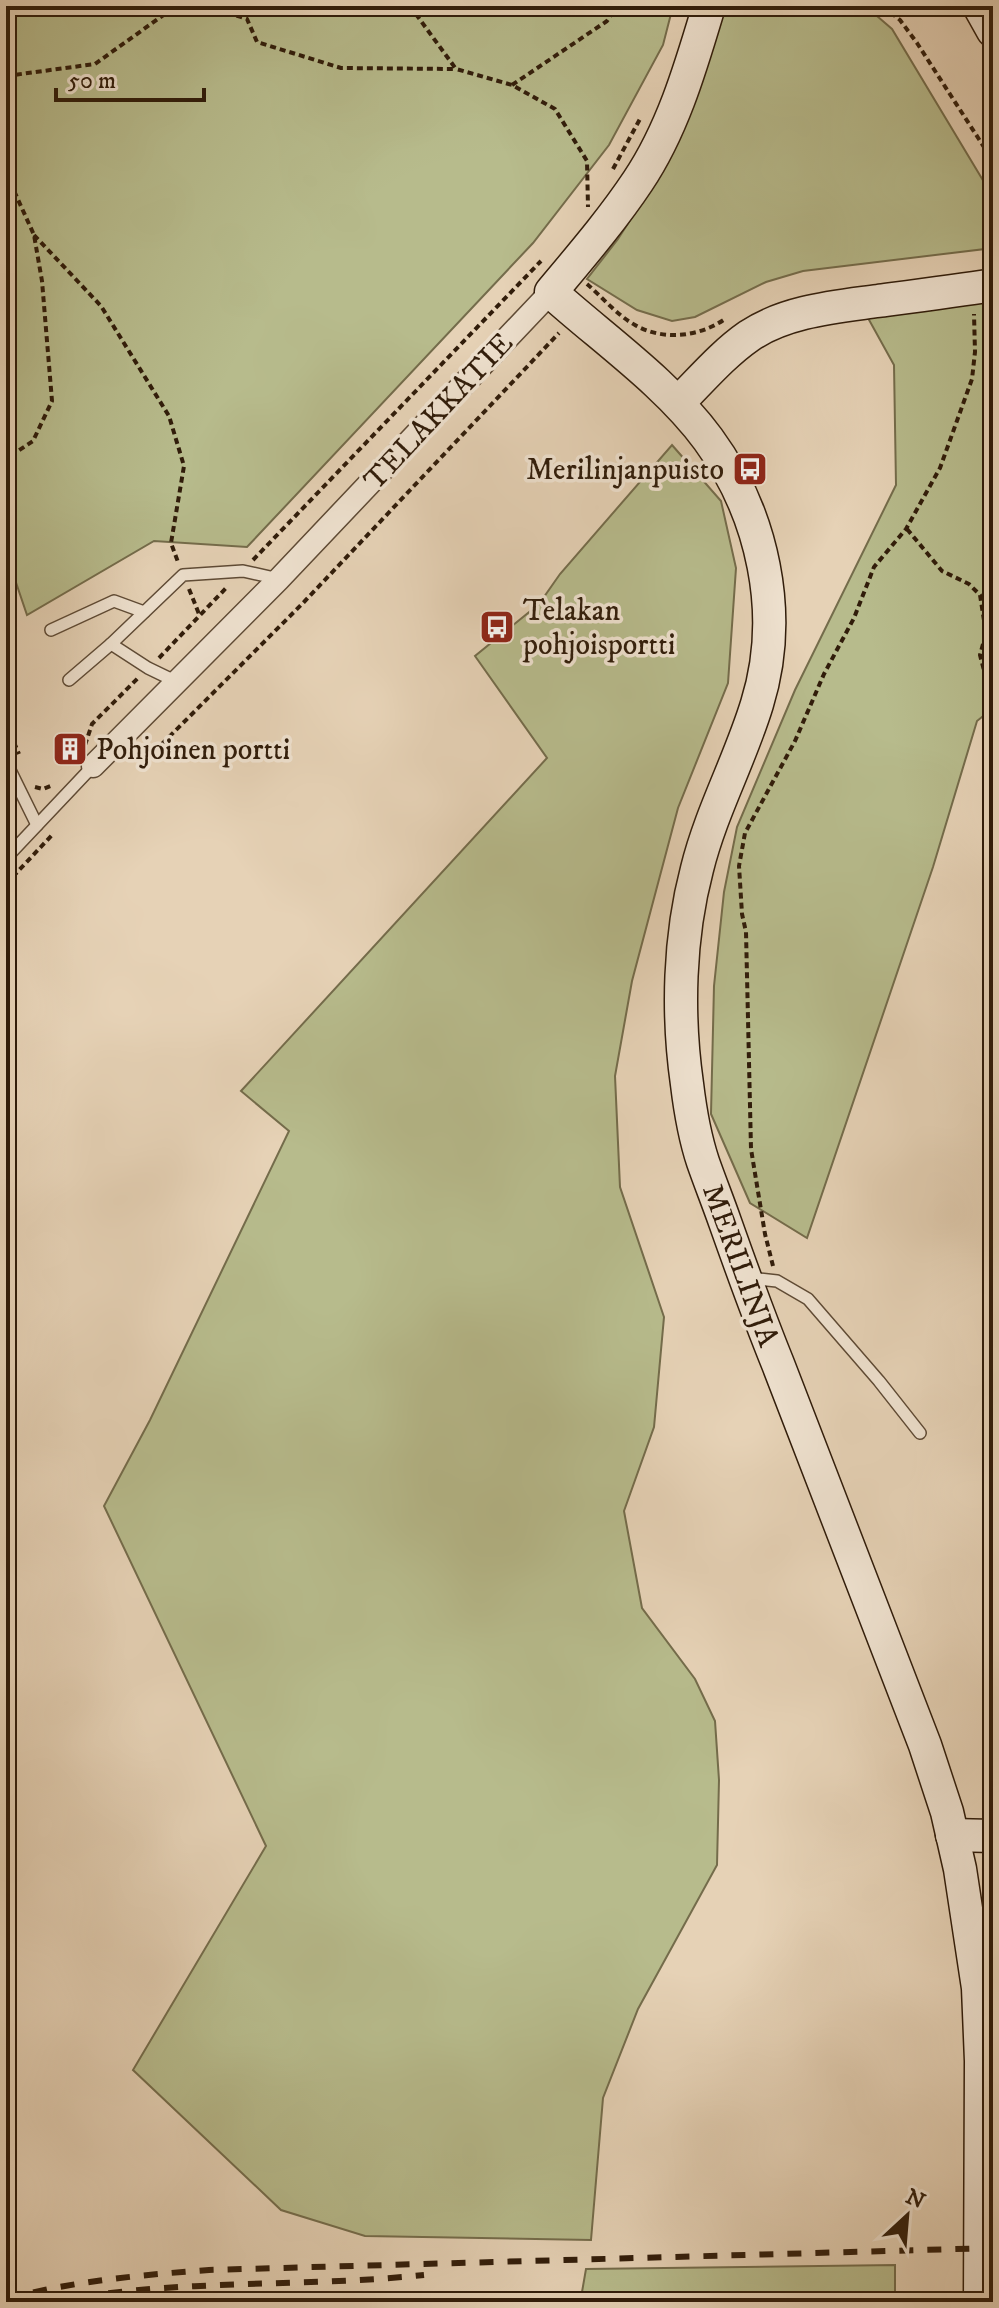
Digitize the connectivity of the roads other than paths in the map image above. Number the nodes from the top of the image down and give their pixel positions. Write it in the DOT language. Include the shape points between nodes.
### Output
graph roads {
  1 [pos="709,6"];
  2 [pos="979,6"];
  3 [pos="993,31"];
  4 [pos="981,286"];
  5 [pos="551,292"];
  6 [pos="678,403"];
  7 [pos="279,579"];
  8 [pos="144,612"];
  9 [pos="51,630"];
  10 [pos="111,644"];
  11 [pos="69,680"];
  12 [pos="177,682"];
  13 [pos="87,761"];
  14 [pos="6,762"];
  15 [pos="37,825"];
  16 [pos="6,858"];
  17 [pos="745,1278"];
  18 [pos="920,1433"];
  19 [pos="952,1835"];
  20 [pos="993,1836"];
  21 [pos="980,2302"];
  1 -- 5 [label="street, TELAKKATIE" via="689,74 639,179"];
  2 -- 3 [label="street"];
  4 -- 6 [label="street" via="840,307 771,325 732,349"];
  5 -- 6 [label="street, MERILINJA"];
  5 -- 7 [label="street, TELAKKATIE"];
  6 -- 17 [label="street, MERILINJA" via="725,463 745,502 761,553 770,615 757,703 696,870 683,962 683,1046 694,1121"];
  7 -- 8 [label="lane" via="243,571 183,575"];
  7 -- 12 [label="street, TELAKKATIE"];
  8 -- 9 [label="lane" via="114,601"];
  8 -- 10 [label="lane"];
  10 -- 11 [label="lane"];
  10 -- 12 [label="lane"];
  12 -- 13 [label="street, TELAKKATIE"];
  13 -- 15 [label="lane"];
  14 -- 15 [label="lane"];
  15 -- 16 [label="lane"];
  17 -- 18 [label="lane" via="777,1281 808,1299"];
  17 -- 19 [label="street, MERILINJA" via="925,1745"];
  19 -- 20 [label="street"];
  19 -- 21 [label="street, MERILINJA" via="978,1988"];
}
